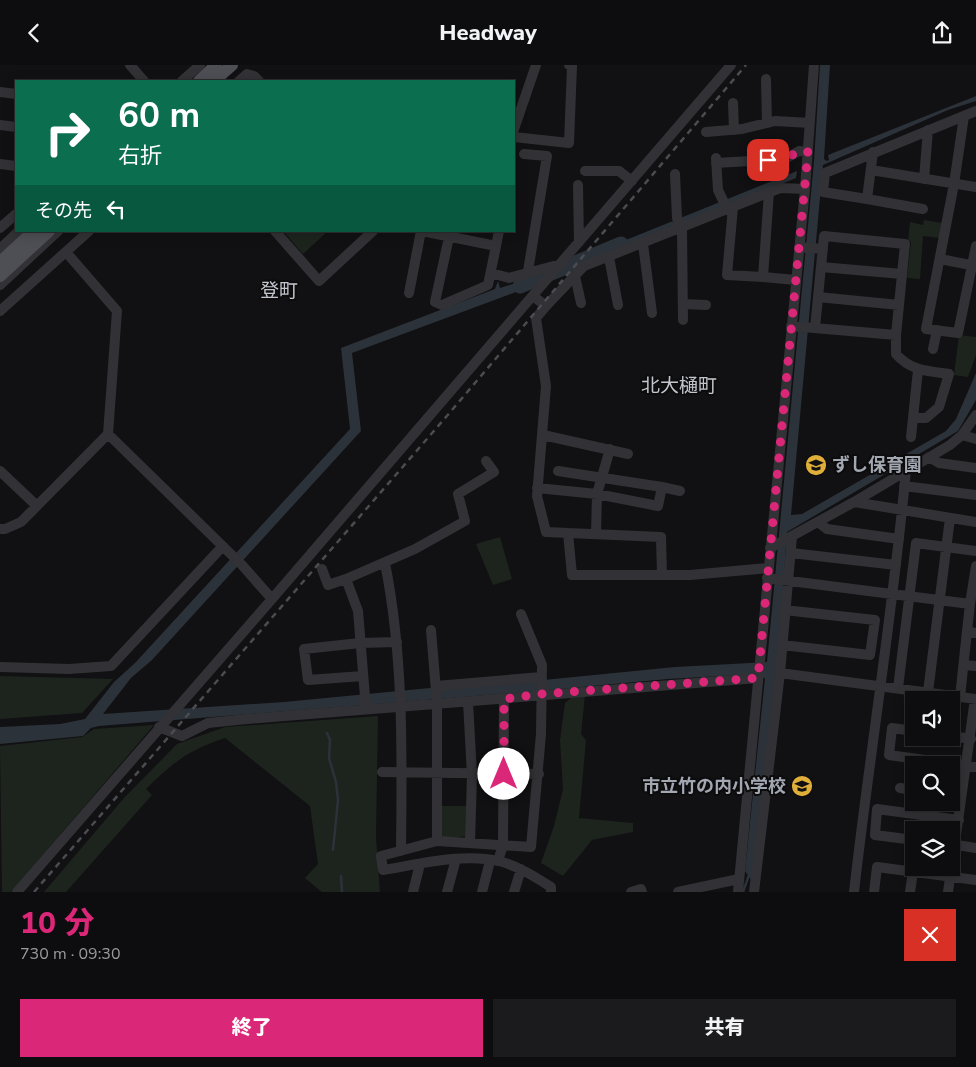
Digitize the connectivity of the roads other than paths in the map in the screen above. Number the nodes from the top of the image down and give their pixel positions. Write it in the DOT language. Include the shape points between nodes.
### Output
graph roads {
  1 [pos="130,65"];
  2 [pos="200,65"];
  3 [pos="216,65"];
  4 [pos="232,65"];
  5 [pos="238,65"];
  6 [pos="536,65"];
  7 [pos="569,65"];
  8 [pos="731,65"];
  9 [pos="814,65"];
  10 [pos="766,79"];
  11 [pos="143,80"];
  12 [pos="183,80"];
  13 [pos="200,80"];
  14 [pos="215,80"];
  15 [pos="221,80"];
  16 [pos="240,80"];
  17 [pos="258,80"];
  18 [pos="0,93"];
  19 [pos="15,94"];
  20 [pos="733,103"];
  21 [pos="976,111"];
  22 [pos="964,115"];
  23 [pos="767,123"];
  24 [pos="810,123"];
  25 [pos="0,125"];
  26 [pos="515,126"];
  27 [pos="15,127"];
  28 [pos="734,130"];
  29 [pos="928,130"];
  30 [pos="706,132"];
  31 [pos="515,137"];
  32 [pos="808,152"];
  33 [pos="873,152"];
  34 [pos="524,154"];
  35 [pos="0,165"];
  36 [pos="15,166"];
  37 [pos="871,170"];
  38 [pos="584,171"];
  39 [pos="675,174"];
  40 [pos="924,179"];
  41 [pos="632,181"];
  42 [pos="954,183"];
  43 [pos="578,185"];
  44 [pos="976,187"];
  45 [pos="805,189"];
  46 [pos="769,192"];
  47 [pos="867,199"];
  48 [pos="727,206"];
  49 [pos="923,209"];
  50 [pos="15,215"];
  51 [pos="680,224"];
  52 [pos="0,228"];
  53 [pos="18,232"];
  54 [pos="33,232"];
  55 [pos="48,232"];
  56 [pos="57,232"];
  57 [pos="88,232"];
  58 [pos="276,232"];
  59 [pos="372,232"];
  60 [pos="422,232"];
  61 [pos="426,232"];
  62 [pos="499,232"];
  63 [pos="449,237"];
  64 [pos="10,240"];
  65 [pos="579,242"];
  66 [pos="643,243"];
  67 [pos="496,246"];
  68 [pos="976,246"];
  69 [pos="801,247"];
  70 [pos="0,249"];
  71 [pos="820,249"];
  72 [pos="66,252"];
  73 [pos="609,257"];
  74 [pos="940,259"];
  75 [pos="0,262"];
  76 [pos="558,266"];
  77 [pos="974,266"];
  78 [pos="821,267"];
  79 [pos="528,271"];
  80 [pos="491,273"];
  81 [pos="902,274"];
  82 [pos="575,275"];
  83 [pos="0,276"];
  84 [pos="763,277"];
  85 [pos="796,281"];
  86 [pos="0,285"];
  87 [pos="408,293"];
  88 [pos="532,296"];
  89 [pos="818,297"];
  90 [pos="581,303"];
  91 [pos="683,304"];
  92 [pos="618,305"];
  93 [pos="706,305"];
  94 [pos="899,305"];
  95 [pos="546,307"];
  96 [pos="0,311"];
  97 [pos="652,313"];
  98 [pos="683,320"];
  99 [pos="794,327"];
  100 [pos="812,328"];
  101 [pos="937,330"];
  102 [pos="896,335"];
  103 [pos="934,349"];
  104 [pos="918,370"];
  105 [pos="913,417"];
  106 [pos="975,419"];
  107 [pos="108,434"];
  108 [pos="543,435"];
  109 [pos="962,435"];
  110 [pos="911,437"];
  111 [pos="976,439"];
  112 [pos="610,449"];
  113 [pos="628,453"];
  114 [pos="929,457"];
  115 [pos="486,461"];
  116 [pos="976,468"];
  117 [pos="0,471"];
  118 [pos="558,471"];
  119 [pos="906,471"];
  120 [pos="603,477"];
  121 [pos="904,486"];
  122 [pos="662,487"];
  123 [pos="537,488"];
  124 [pos="680,491"];
  125 [pos="597,495"];
  126 [pos="976,495"];
  127 [pos="854,503"];
  128 [pos="37,507"];
  129 [pos="902,510"];
  130 [pos="950,518"];
  131 [pos="976,521"];
  132 [pos="818,522"];
  133 [pos="0,529"];
  134 [pos="568,533"];
  135 [pos="596,534"];
  136 [pos="791,537"];
  137 [pos="899,539"];
  138 [pos="773,546"];
  139 [pos="222,547"];
  140 [pos="946,547"];
  141 [pos="976,551"];
  142 [pos="791,553"];
  143 [pos="386,563"];
  144 [pos="896,565"];
  145 [pos="976,565"];
  146 [pos="322,569"];
  147 [pos="662,575"];
  148 [pos="770,575"];
  149 [pos="346,579"];
  150 [pos="787,581"];
  151 [pos="893,593"];
  152 [pos="909,596"];
  153 [pos="272,599"];
  154 [pos="940,600"];
  155 [pos="970,603"];
  156 [pos="784,610"];
  157 [pos="521,614"];
  158 [pos="431,630"];
  159 [pos="972,632"];
  160 [pos="397,642"];
  161 [pos="360,643"];
  162 [pos="782,645"];
  163 [pos="964,665"];
  164 [pos="976,666"];
  165 [pos="0,667"];
  166 [pos="780,673"];
  167 [pos="363,676"];
  168 [pos="541,677"];
  169 [pos="758,678"];
  170 [pos="436,686"];
  171 [pos="881,686"];
  172 [pos="898,688"];
  173 [pos="920,691"];
  174 [pos="928,691"];
  175 [pos="541,694"];
  176 [pos="960,697"];
  177 [pos="504,699"];
  178 [pos="976,699"];
  179 [pos="468,702"];
  180 [pos="437,703"];
  181 [pos="402,706"];
  182 [pos="366,709"];
  183 [pos="159,727"];
  184 [pos="905,730"];
  185 [pos="960,737"];
  186 [pos="971,739"];
  187 [pos="972,767"];
  188 [pos="382,772"];
  189 [pos="402,773"];
  190 [pos="438,774"];
  191 [pos="504,774"];
  192 [pos="539,774"];
  193 [pos="472,775"];
  194 [pos="900,789"];
  195 [pos="905,789"];
  196 [pos="962,797"];
  197 [pos="959,820"];
  198 [pos="905,839"];
  199 [pos="437,841"];
  200 [pos="470,843"];
  201 [pos="502,845"];
  202 [pos="960,845"];
  203 [pos="976,847"];
  204 [pos="401,851"];
  205 [pos="456,859"];
  206 [pos="494,861"];
  207 [pos="420,864"];
  208 [pos="521,869"];
  209 [pos="905,871"];
  210 [pos="912,876"];
  211 [pos="943,876"];
  212 [pos="950,877"];
  213 [pos="739,879"];
  214 [pos="976,880"];
  215 [pos="17,892"];
  216 [pos="413,892"];
  217 [pos="447,892"];
  218 [pos="482,892"];
  219 [pos="514,892"];
  220 [pos="551,892"];
  221 [pos="632,892"];
  222 [pos="642,892"];
  223 [pos="678,892"];
  224 [pos="731,892"];
  225 [pos="738,892"];
  226 [pos="754,892"];
  227 [pos="854,892"];
  228 [pos="874,892"];
  229 [pos="910,892"];
  230 [pos="948,892"];
  1 -- 11 [label="street"];
  2 -- 12 [label="street"];
  3 -- 13 [label="main road"];
  4 -- 14 [label="main road"];
  5 -- 15 [label="street"];
  6 -- 26 [label="street"];
  7 -- 31 [label="street" via="572,66 569,143"];
  8 -- 41 [label="street"];
  9 -- 24 [label="street"];
  10 -- 23 [label="street"];
  16 -- 17 [label="street" via="248,74"];
  18 -- 19 [label="street"];
  20 -- 28 [label="street"];
  21 -- 22 [label="street"];
  22 -- 29 [label="street"];
  22 -- 42 [label="street"];
  23 -- 24 [label="street"];
  23 -- 28 [label="street"];
  24 -- 32 [label="street"];
  25 -- 27 [label="street"];
  28 -- 30 [label="street"];
  29 -- 33 [label="street"];
  29 -- 40 [label="street"];
  32 -- 45 [label="street"];
  32 -- 48 [label="street" via="799,151 785,159 716,161 718,190"];
  33 -- 37 [label="street"];
  33 -- 47 [label="street" via="825,173 823,192"];
  34 -- 79 [label="street" via="547,156"];
  35 -- 36 [label="street"];
  37 -- 40 [label="street"];
  37 -- 47 [label="street"];
  38 -- 41 [label="street" via="619,171"];
  39 -- 51 [label="street"];
  40 -- 42 [label="street"];
  41 -- 65 [label="street"];
  42 -- 44 [label="street"];
  42 -- 74 [label="street"];
  43 -- 65 [label="street"];
  45 -- 46 [label="street" via="780,188"];
  45 -- 69 [label="street"];
  46 -- 48 [label="street"];
  46 -- 84 [label="street"];
  47 -- 49 [label="street"];
  48 -- 51 [label="street"];
  48 -- 84 [label="street" via="727,275"];
  50 -- 52 [label="street"];
  51 -- 66 [label="street"];
  51 -- 91 [label="street"];
  52 -- 64 [label="street"];
  53 -- 64 [label="street"];
  54 -- 75 [label="main road"];
  55 -- 83 [label="main road"];
  56 -- 86 [label="street"];
  57 -- 72 [label="street"];
  58 -- 59 [label="street" via="319,281"];
  60 -- 87 [label="street"];
  61 -- 63 [label="street"];
  62 -- 67 [label="street"];
  63 -- 67 [label="street"];
  63 -- 80 [label="street" via="435,302 442,305 488,285"];
  64 -- 70 [label="street"];
  65 -- 76 [label="street"];
  66 -- 73 [label="street"];
  66 -- 97 [label="street"];
  67 -- 80 [label="street"];
  68 -- 77 [label="street"];
  69 -- 71 [label="street"];
  69 -- 85 [label="street"];
  71 -- 78 [label="street"];
  71 -- 81 [label="street" via="824,236 905,244"];
  72 -- 96 [label="street"];
  72 -- 107 [label="street" via="117,311"];
  73 -- 82 [label="street" via="584,266"];
  73 -- 92 [label="street"];
  74 -- 77 [label="street"];
  74 -- 101 [label="street" via="926,329"];
  76 -- 79 [label="street"];
  76 -- 88 [label="street"];
  77 -- 101 [label="street" via="958,333"];
  78 -- 81 [label="street"];
  78 -- 89 [label="street"];
  79 -- 80 [label="street" via="509,278"];
  81 -- 94 [label="street"];
  82 -- 90 [label="street"];
  82 -- 95 [label="street"];
  84 -- 85 [label="street"];
  85 -- 99 [label="street"];
  88 -- 95 [label="street"];
  88 -- 153 [label="street"];
  89 -- 94 [label="street"];
  89 -- 100 [label="street"];
  91 -- 93 [label="street"];
  91 -- 98 [label="street"];
  94 -- 102 [label="street"];
  95 -- 108 [label="street" via="536,319 546,386"];
  99 -- 100 [label="street"];
  99 -- 138 [label="street"];
  100 -- 102 [label="street"];
  101 -- 103 [label="street"];
  102 -- 104 [label="street" via="896,354 905,364"];
  104 -- 105 [label="street"];
  104 -- 105 [label="street" via="949,374 939,407 926,418"];
  105 -- 110 [label="street"];
  106 -- 109 [label="street"];
  107 -- 128 [label="street"];
  107 -- 139 [label="street"];
  108 -- 112 [label="street"];
  108 -- 123 [label="street"];
  109 -- 111 [label="street"];
  109 -- 114 [label="street"];
  112 -- 113 [label="street"];
  112 -- 120 [label="street"];
  114 -- 116 [label="street" via="939,463"];
  114 -- 119 [label="street"];
  115 -- 143 [label="street" via="494,472 458,494 465,521"];
  117 -- 128 [label="street"];
  118 -- 120 [label="street"];
  119 -- 121 [label="street"];
  119 -- 127 [label="street"];
  120 -- 122 [label="street"];
  120 -- 125 [label="street"];
  121 -- 126 [label="street"];
  121 -- 129 [label="street"];
  122 -- 124 [label="street"];
  122 -- 125 [label="street" via="658,507"];
  123 -- 125 [label="street"];
  123 -- 134 [label="street" via="546,532"];
  125 -- 135 [label="street"];
  127 -- 129 [label="street"];
  127 -- 132 [label="street"];
  128 -- 133 [label="street" via="21,523"];
  129 -- 130 [label="street"];
  129 -- 137 [label="street"];
  130 -- 131 [label="street"];
  130 -- 140 [label="street"];
  132 -- 136 [label="street"];
  132 -- 137 [label="street" via="826,529"];
  134 -- 135 [label="street"];
  134 -- 147 [label="street" via="572,575"];
  135 -- 147 [label="street" via="660,537"];
  136 -- 138 [label="street"];
  136 -- 142 [label="street"];
  137 -- 144 [label="street"];
  138 -- 148 [label="street"];
  139 -- 153 [label="street"];
  139 -- 165 [label="street" via="111,666 69,669"];
  140 -- 141 [label="street"];
  140 -- 152 [label="street" via="916,543"];
  140 -- 154 [label="street"];
  142 -- 144 [label="street"];
  142 -- 150 [label="street"];
  143 -- 149 [label="street"];
  143 -- 160 [label="street"];
  144 -- 151 [label="street"];
  145 -- 155 [label="street"];
  146 -- 149 [label="street" via="328,585"];
  147 -- 148 [label="street"];
  148 -- 150 [label="street"];
  148 -- 169 [label="street"];
  149 -- 161 [label="street" via="358,611"];
  150 -- 151 [label="street"];
  150 -- 156 [label="street"];
  151 -- 152 [label="street"];
  151 -- 171 [label="street"];
  152 -- 154 [label="street"];
  152 -- 172 [label="street"];
  153 -- 183 [label="street"];
  154 -- 155 [label="street"];
  154 -- 174 [label="street"];
  155 -- 159 [label="street"];
  156 -- 162 [label="street"];
  156 -- 162 [label="street" via="874,620 870,655"];
  157 -- 168 [label="street" via="542,665"];
  158 -- 170 [label="street"];
  159 -- 163 [label="street"];
  160 -- 161 [label="street"];
  160 -- 181 [label="street"];
  161 -- 167 [label="street"];
  161 -- 167 [label="street" via="304,649 308,680"];
  162 -- 166 [label="street"];
  163 -- 164 [label="street"];
  163 -- 176 [label="street"];
  166 -- 171 [label="street"];
  166 -- 226 [label="street"];
  167 -- 182 [label="street"];
  168 -- 170 [label="street"];
  168 -- 175 [label="street"];
  169 -- 175 [label="street"];
  169 -- 213 [label="street"];
  170 -- 180 [label="street"];
  171 -- 172 [label="street"];
  171 -- 227 [label="street"];
  172 -- 173 [label="street"];
  175 -- 177 [label="street"];
  175 -- 192 [label="street"];
  176 -- 178 [label="street"];
  177 -- 179 [label="street"];
  177 -- 191 [label="street"];
  178 -- 186 [label="street"];
  179 -- 180 [label="street"];
  179 -- 193 [label="street"];
  180 -- 181 [label="street"];
  180 -- 190 [label="street"];
  181 -- 182 [label="street"];
  181 -- 189 [label="street"];
  182 -- 183 [label="street" via="208,723 182,736"];
  183 -- 215 [label="street"];
  184 -- 187 [label="street" via="892,728 889,755"];
  185 -- 186 [label="street"];
  186 -- 187 [label="street"];
  187 -- 196 [label="street"];
  188 -- 189 [label="street"];
  189 -- 190 [label="street"];
  189 -- 204 [label="street"];
  190 -- 193 [label="street"];
  190 -- 199 [label="street"];
  191 -- 192 [label="street"];
  191 -- 193 [label="street"];
  191 -- 201 [label="street"];
  192 -- 201 [label="street" via="531,847"];
  193 -- 200 [label="street"];
  194 -- 195 [label="street"];
  196 -- 197 [label="street"];
  197 -- 198 [label="street" via="877,809 875,835"];
  199 -- 200 [label="street"];
  199 -- 204 [label="street"];
  200 -- 201 [label="street"];
  201 -- 206 [label="street"];
  202 -- 203 [label="street"];
  204 -- 207 [label="street" via="381,855 383,870"];
  205 -- 206 [label="street"];
  205 -- 207 [label="street"];
  205 -- 217 [label="street"];
  206 -- 208 [label="street"];
  206 -- 218 [label="street"];
  207 -- 216 [label="street"];
  208 -- 219 [label="street"];
  208 -- 220 [label="street" via="552,887"];
  209 -- 228 [label="street" via="878,867"];
  210 -- 229 [label="street"];
  211 -- 212 [label="street"];
  212 -- 214 [label="street"];
  212 -- 230 [label="street"];
  213 -- 223 [label="street"];
  213 -- 224 [label="street"];
  213 -- 225 [label="street"];
  221 -- 222 [label="street" via="641,889"];
}
